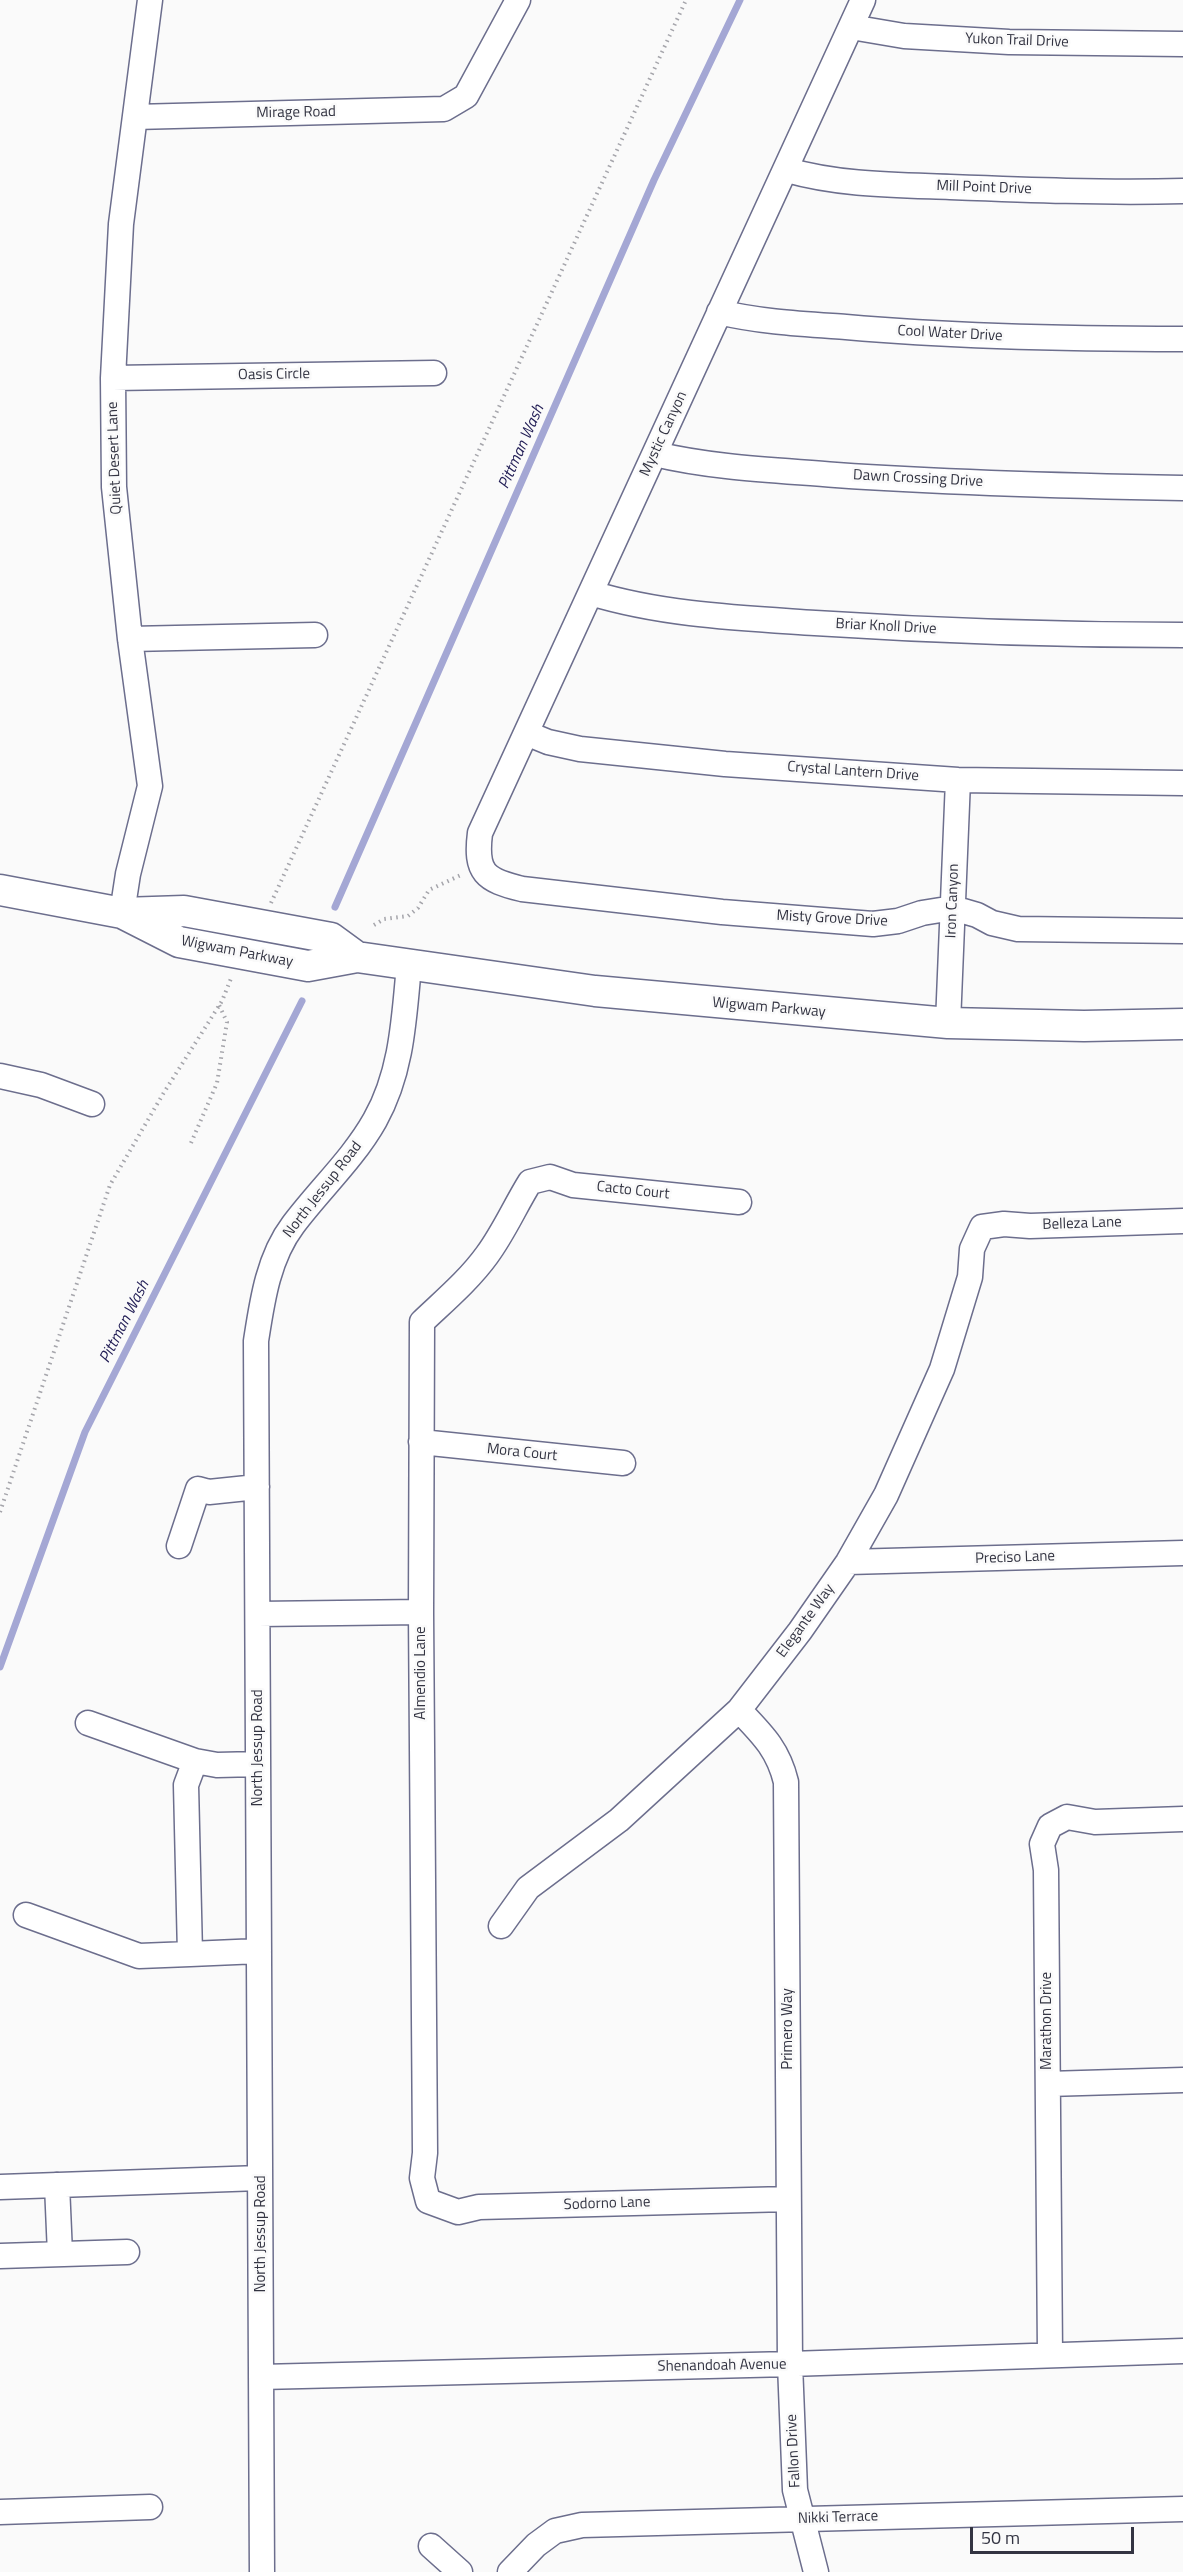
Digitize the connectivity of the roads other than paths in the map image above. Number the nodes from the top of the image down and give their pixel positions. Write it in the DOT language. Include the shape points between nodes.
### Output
graph roads {
  1 [pos="150,0"];
  2 [pos="518,0"];
  3 [pos="863,0"];
  4 [pos="851,27"];
  5 [pos="1183,44"];
  6 [pos="135,117"];
  7 [pos="787,170"];
  8 [pos="1183,191"];
  9 [pos="719,312"];
  10 [pos="1183,339"];
  11 [pos="434,373"];
  12 [pos="113,378"];
  13 [pos="655,454"];
  14 [pos="1183,488"];
  15 [pos="591,593"];
  16 [pos="315,635"];
  17 [pos="1183,636"];
  18 [pos="130,639"];
  19 [pos="525,733"];
  20 [pos="958,780"];
  21 [pos="1183,783"];
  22 [pos="480,868"];
  23 [pos="0,890"];
  24 [pos="952,908"];
  25 [pos="122,913"];
  26 [pos="1183,931"];
  27 [pos="409,965"];
  28 [pos="948,1023"];
  29 [pos="1183,1024"];
  30 [pos="0,1076"];
  31 [pos="92,1104"];
  32 [pos="530,1182"];
  33 [pos="739,1202"];
  34 [pos="1183,1221"];
  35 [pos="982,1227"];
  36 [pos="421,1442"];
  37 [pos="623,1463"];
  38 [pos="256,1487"];
  39 [pos="179,1546"];
  40 [pos="1183,1553"];
  41 [pos="848,1562"];
  42 [pos="421,1612"];
  43 [pos="258,1614"];
  44 [pos="739,1710"];
  45 [pos="88,1723"];
  46 [pos="195,1761"];
  47 [pos="258,1764"];
  48 [pos="1183,1819"];
  49 [pos="26,1916"];
  50 [pos="501,1926"];
  51 [pos="259,1951"];
  52 [pos="190,1954"];
  53 [pos="1183,2080"];
  54 [pos="1048,2084"];
  55 [pos="260,2178"];
  56 [pos="57,2185"];
  57 [pos="0,2187"];
  58 [pos="788,2199"];
  59 [pos="428,2201"];
  60 [pos="127,2252"];
  61 [pos="60,2254"];
  62 [pos="0,2256"];
  63 [pos="1183,2351"];
  64 [pos="1050,2354"];
  65 [pos="790,2364"];
  66 [pos="261,2377"];
  67 [pos="150,2507"];
  68 [pos="1183,2509"];
  69 [pos="0,2512"];
  70 [pos="802,2519"];
  71 [pos="431,2546"];
  72 [pos="262,2572"];
  73 [pos="460,2572"];
  74 [pos="510,2572"];
  75 [pos="816,2572"];
  1 -- 6 [label="street, Quiet Desert Lane"];
  2 -- 6 [label="street, Mirage Road" via="466,96 444,109"];
  3 -- 4 [label="street, Mystic Canyon"];
  4 -- 5 [label="street, Yukon Trail Drive" via="904,36 998,42"];
  4 -- 7 [label="street, Mystic Canyon"];
  6 -- 12 [label="street, Quiet Desert Lane" via="121,224"];
  7 -- 8 [label="street, Mill Point Drive" via="868,184"];
  7 -- 9 [label="street, Mystic Canyon"];
  9 -- 10 [label="street, Cool Water Drive" via="744,318 895,332 1052,339"];
  9 -- 13 [label="street, Mystic Canyon"];
  11 -- 12 [label="street, Oasis Circle"];
  12 -- 18 [label="street, Quiet Desert Lane" via="114,487"];
  13 -- 14 [label="street, Dawn Crossing Drive" via="711,464 911,480"];
  13 -- 15 [label="street, Mystic Canyon"];
  15 -- 17 [label="street, Briar Knoll Drive" via="634,605 778,621 1052,635"];
  15 -- 19 [label="street, Mystic Canyon"];
  16 -- 18 [label="street"];
  18 -- 25 [label="street, Quiet Desert Lane" via="150,786"];
  19 -- 20 [label="street, Crystal Lantern Drive" via="580,749 649,757"];
  19 -- 22 [label="street, Mystic Canyon" via="480,833"];
  20 -- 21 [label="street, Crystal Lantern Drive"];
  20 -- 24 [label="street, Iron Canyon"];
  22 -- 24 [label="street, Misty Grove Drive" via="497,883 522,889 733,913 873,924"];
  23 -- 25 [label="main road, Wigwam Parkway"];
  24 -- 26 [label="street, Misty Grove Drive" via="1018,929"];
  24 -- 28 [label="street, Iron Canyon"];
  25 -- 27 [label="main road, Wigwam Parkway" via="179,942 242,955 308,966 357,957"];
  27 -- 28 [label="main road, Wigwam Parkway" via="595,991"];
  27 -- 38 [label="street, North Jessup Road" via="402,1040 392,1083 375,1120 352,1155 292,1226 274,1260 263,1297 256,1341"];
  28 -- 29 [label="main road, Wigwam Parkway"];
  30 -- 31 [label="street" via="41,1085"];
  32 -- 33 [label="street, Cacto Court" via="549,1177 573,1185"];
  32 -- 36 [label="street, Almendio Lane" via="486,1257 422,1322"];
  34 -- 35 [label="street, Belleza Lane"];
  35 -- 41 [label="street, Elegante Way" via="972,1249 970,1277 942,1369 891,1485"];
  36 -- 37 [label="street, Mora Court"];
  36 -- 42 [label="street, Almendio Lane"];
  38 -- 39 [label="street" via="209,1492 198,1489"];
  38 -- 43 [label="street, North Jessup Road"];
  40 -- 41 [label="street, Preciso Lane"];
  41 -- 44 [label="street, Elegante Way"];
  42 -- 43 [label="street"];
  42 -- 59 [label="street, Almendio Lane" via="425,2153 422,2178"];
  43 -- 47 [label="street, North Jessup Road"];
  44 -- 50 [label="street, Elegante Way" via="619,1820 528,1888"];
  44 -- 58 [label="street, Primero Way" via="781,1760 786,1782"];
  45 -- 46 [label="street"];
  46 -- 47 [label="street"];
  46 -- 52 [label="street" via="186,1785"];
  47 -- 51 [label="street, North Jessup Road"];
  48 -- 54 [label="street, Marathon Drive" via="1095,1821 1067,1816 1050,1826 1042,1844 1046,1870"];
  49 -- 52 [label="street" via="139,1956"];
  51 -- 52 [label="street"];
  51 -- 55 [label="street, North Jessup Road"];
  53 -- 54 [label="street"];
  54 -- 64 [label="street, Marathon Drive"];
  55 -- 56 [label="street"];
  55 -- 66 [label="street, North Jessup Road"];
  56 -- 57 [label="street"];
  56 -- 61 [label="street"];
  58 -- 59 [label="street, Sodorno Lane" via="479,2207 458,2212"];
  58 -- 65 [label="street, Primero Way"];
  60 -- 61 [label="street"];
  61 -- 62 [label="street"];
  63 -- 64 [label="street, Shenandoah Avenue"];
  64 -- 65 [label="street, Shenandoah Avenue"];
  65 -- 66 [label="street, Shenandoah Avenue"];
  65 -- 70 [label="street, Fallon Drive" via="795,2490"];
  66 -- 72 [label="street, North Jessup Road"];
  67 -- 69 [label="street"];
  68 -- 70 [label="street, Nikki Terrace"];
  70 -- 74 [label="street, Nikki Terrace" via="582,2525 555,2531"];
  70 -- 75 [label="street, Fallon Drive"];
  71 -- 73 [label="street"];
}
